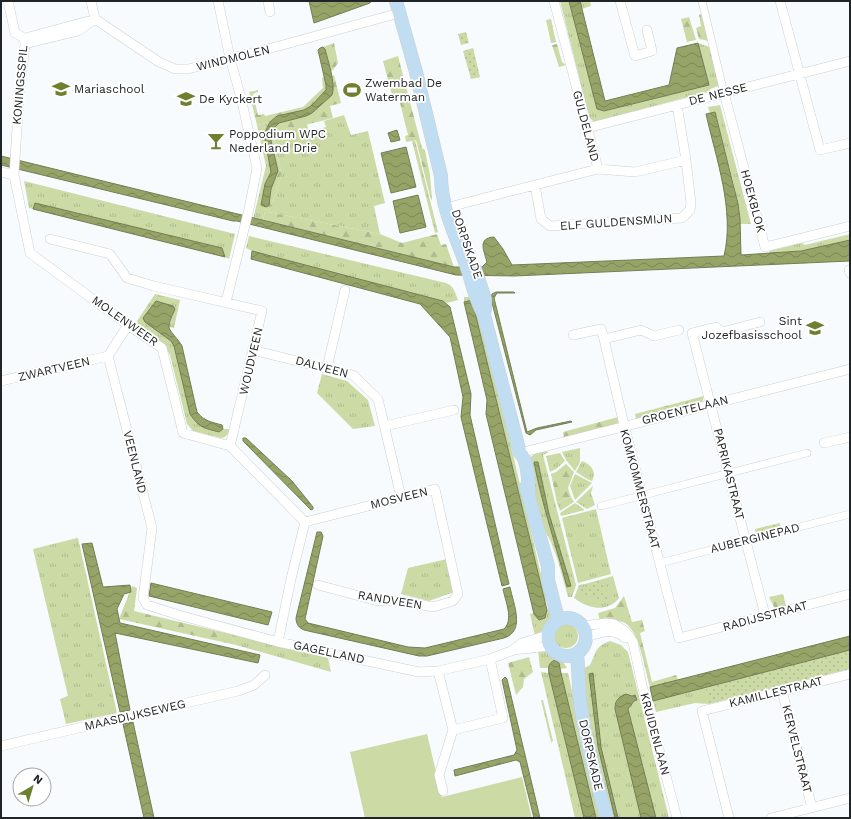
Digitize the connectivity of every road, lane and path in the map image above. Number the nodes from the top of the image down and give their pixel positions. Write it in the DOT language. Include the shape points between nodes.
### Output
graph roads {
  1 [pos="8,1"];
  2 [pos="91,1"];
  3 [pos="218,1"];
  4 [pos="268,1"];
  5 [pos="554,1"];
  6 [pos="620,1"];
  7 [pos="702,1"];
  8 [pos="780,1"];
  9 [pos="398,7"];
  10 [pos="270,12"];
  11 [pos="95,19"];
  12 [pos="647,30"];
  13 [pos="24,41"];
  14 [pos="230,58"];
  15 [pos="850,61"];
  16 [pos="799,74"];
  17 [pos="724,93"];
  18 [pos="677,105"];
  19 [pos="587,128"];
  20 [pos="850,143"];
  21 [pos="686,160"];
  22 [pos="598,169"];
  23 [pos="1,172"];
  24 [pos="14,174"];
  25 [pos="535,185"];
  26 [pos="449,207"];
  27 [pos="850,226"];
  28 [pos="50,239"];
  29 [pos="345,290"];
  30 [pos="226,302"];
  31 [pos="760,322"];
  32 [pos="128,325"];
  33 [pos="679,330"];
  34 [pos="573,335"];
  35 [pos="604,340"];
  36 [pos="253,350"];
  37 [pos="108,356"];
  38 [pos="327,368"];
  39 [pos="850,369"];
  40 [pos="1,381"];
  41 [pos="710,404"];
  42 [pos="454,410"];
  43 [pos="385,426"];
  44 [pos="624,426"];
  45 [pos="850,437"];
  46 [pos="824,443"];
  47 [pos="230,446"];
  48 [pos="520,452"];
  49 [pos="807,453"];
  50 [pos="728,473"];
  51 [pos="642,496"];
  52 [pos="401,497"];
  53 [pos="600,506"];
  54 [pos="850,514"];
  55 [pos="305,522"];
  56 [pos="746,540"];
  57 [pos="660,563"];
  58 [pos="318,585"];
  59 [pos="458,594"];
  60 [pos="850,594"];
  61 [pos="147,605"];
  62 [pos="765,615"];
  63 [pos="562,618"];
  64 [pos="585,632"];
  65 [pos="679,638"];
  66 [pos="549,640"];
  67 [pos="278,642"];
  68 [pos="572,654"];
  69 [pos="490,659"];
  70 [pos="438,671"];
  71 [pos="850,674"];
  72 [pos="265,675"];
  73 [pos="782,691"];
  74 [pos="453,730"];
  75 [pos="1,746"];
  76 [pos="443,791"];
  77 [pos="850,798"];
  78 [pos="812,808"];
  79 [pos="606,818"];
  80 [pos="678,818"];
  81 [pos="729,818"];
  82 [pos="771,818"];
  1 -- 13 [label="street, KONINGSSPIL" via="15,33"];
  2 -- 11 [label="street"];
  3 -- 14 [label="street"];
  4 -- 10 [label="street"];
  5 -- 19 [label="street, GULDELAND"];
  6 -- 12 [label="street" via="635,56 652,51"];
  7 -- 17 [label="street"];
  8 -- 16 [label="street"];
  9 -- 14 [label="street, WINDMOLEN" via="301,40"];
  9 -- 26 [label="main road, DORPSKADE" via="441,176 448,188"];
  11 -- 13 [label="street" via="78,30"];
  11 -- 14 [label="street, WINDMOLEN" via="159,62 175,69 188,69"];
  13 -- 24 [label="street, KONINGSSPIL"];
  14 -- 30 [label="street" via="257,168"];
  15 -- 16 [label="street, DE NESSE"];
  16 -- 17 [label="street, DE NESSE"];
  16 -- 20 [label="street" via="820,150"];
  17 -- 18 [label="street, DE NESSE"];
  17 -- 27 [label="street, HOEKBLOK" via="765,247"];
  18 -- 19 [label="street, DE NESSE"];
  18 -- 21 [label="street, ELF GULDENSMIJN"];
  19 -- 22 [label="street, GULDELAND"];
  21 -- 22 [label="street" via="635,172"];
  21 -- 25 [label="street, ELF GULDENSMIJN" via="691,203 690,210 682,218 550,226 541,219"];
  22 -- 25 [label="street, GULDELAND"];
  23 -- 24 [label="street"];
  24 -- 32 [label="street, MOLENWEER" via="30,253"];
  25 -- 26 [label="street, GULDELAND"];
  26 -- 48 [label="main road, DORPSKADE" via="463,237 472,271 485,299 484,315"];
  28 -- 30 [label="street, WOUDVEEN" via="110,254 127,278"];
  29 -- 38 [label="street"];
  30 -- 36 [label="street, WOUDVEEN" via="262,311"];
  31 -- 41 [label="street, PAPRIKASTRAAT" via="722,332 716,327 692,333"];
  32 -- 37 [label="street"];
  32 -- 47 [label="street, MOLENWEER" via="162,348 184,433"];
  33 -- 35 [label="street" via="654,336 641,330"];
  34 -- 35 [label="street" via="601,329"];
  35 -- 44 [label="street, KOMKOMMERSTRAAT"];
  36 -- 38 [label="street, DALVEEN"];
  36 -- 47 [label="street, WOUDVEEN"];
  37 -- 40 [label="street, ZWARTVEEN"];
  37 -- 61 [label="street, VEENLAND" via="152,528 143,598"];
  38 -- 43 [label="street, DALVEEN" via="353,375 378,399"];
  39 -- 41 [label="street, GROENTELAAN"];
  41 -- 44 [label="street, GROENTELAAN"];
  41 -- 50 [label="street, PAPRIKASTRAAT"];
  42 -- 43 [label="street"];
  43 -- 52 [label="street, DALVEEN"];
  44 -- 48 [label="street, GROENTELAAN"];
  44 -- 51 [label="street, KOMKOMMERSTRAAT"];
  45 -- 46 [label="street"];
  47 -- 55 [label="street, MOLENWEER"];
  48 -- 63 [label="main road, DORPSKADE" via="518,459 522,478 529,494 548,566 556,579"];
  49 -- 50 [label="street"];
  50 -- 51 [label="street"];
  50 -- 56 [label="street, PAPRIKASTRAAT"];
  51 -- 53 [label="street"];
  51 -- 57 [label="street, KOMKOMMERSTRAAT"];
  52 -- 55 [label="street, MOSVEEN"];
  52 -- 59 [label="street, MOSVEEN" via="435,489"];
  54 -- 56 [label="street, AUBERGINEPAD"];
  55 -- 67 [label="street"];
  56 -- 57 [label="street, AUBERGINEPAD"];
  56 -- 62 [label="street, PAPRIKASTRAAT"];
  57 -- 65 [label="street, KOMKOMMERSTRAAT"];
  58 -- 59 [label="street, RANDVEEN" via="378,601 403,601 433,607 454,602"];
  60 -- 62 [label="street, RADIJSSTRAAT"];
  61 -- 67 [label="street, GAGELLAND"];
  62 -- 65 [label="street, RADIJSSTRAAT"];
  63 -- 64 [label="main road" via="578,621"];
  63 -- 66 [label="main road" via="551,626"];
  64 -- 68 [label="main road" via="582,648"];
  64 -- 80 [label="street, KRUIDENLAAN" via="615,632 634,650"];
  66 -- 68 [label="main road" via="558,654"];
  66 -- 69 [label="street, GAGELLAND"];
  67 -- 70 [label="street, GAGELLAND" via="419,672"];
  68 -- 79 [label="main road, DORPSKADE" via="595,777"];
  69 -- 70 [label="street, GAGELLAND"];
  69 -- 74 [label="street" via="504,718"];
  70 -- 74 [label="street"];
  71 -- 73 [label="street, KAMILLESTRAAT"];
  72 -- 75 [label="street, MAASDIJKSEWEG" via="254,685 238,691"];
  73 -- 78 [label="street, KERVELSTRAAT"];
  73 -- 81 [label="street, KAMILLESTRAAT" via="702,711"];
  74 -- 76 [label="street" via="440,775"];
  77 -- 78 [label="street"];
  78 -- 82 [label="street"];
}
